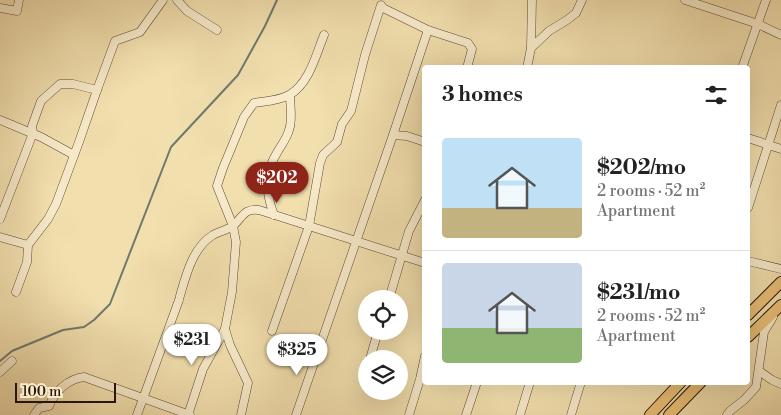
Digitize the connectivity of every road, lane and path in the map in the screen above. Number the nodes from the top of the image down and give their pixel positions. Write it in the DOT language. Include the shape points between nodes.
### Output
graph roads {
  1 [pos="19,0"];
  2 [pos="163,0"];
  3 [pos="177,0"];
  4 [pos="532,0"];
  5 [pos="582,0"];
  6 [pos="685,0"];
  7 [pos="766,0"];
  8 [pos="704,3"];
  9 [pos="0,8"];
  10 [pos="758,24"];
  11 [pos="217,30"];
  12 [pos="428,30"];
  13 [pos="324,35"];
  14 [pos="781,35"];
  15 [pos="531,48"];
  16 [pos="468,65"];
  17 [pos="528,65"];
  18 [pos="743,65"];
  19 [pos="97,90"];
  20 [pos="290,94"];
  21 [pos="781,106"];
  22 [pos="0,120"];
  23 [pos="33,133"];
  24 [pos="393,135"];
  25 [pos="750,139"];
  26 [pos="422,141"];
  27 [pos="781,148"];
  28 [pos="74,155"];
  29 [pos="267,194"];
  30 [pos="750,202"];
  31 [pos="422,206"];
  32 [pos="253,210"];
  33 [pos="274,215"];
  34 [pos="0,219"];
  35 [pos="233,226"];
  36 [pos="309,226"];
  37 [pos="0,237"];
  38 [pos="356,241"];
  39 [pos="28,246"];
  40 [pos="402,256"];
  41 [pos="750,261"];
  42 [pos="422,262"];
  43 [pos="781,269"];
  44 [pos="781,282"];
  45 [pos="391,290"];
  46 [pos="16,292"];
  47 [pos="780,305"];
  48 [pos="750,313"];
  49 [pos="225,329"];
  50 [pos="272,331"];
  51 [pos="750,335"];
  52 [pos="12,362"];
  53 [pos="422,370"];
  54 [pos="759,371"];
  55 [pos="0,372"];
  56 [pos="781,384"];
  57 [pos="476,385"];
  58 [pos="529,385"];
  59 [pos="580,385"];
  60 [pos="678,385"];
  61 [pos="698,385"];
  62 [pos="143,399"];
  63 [pos="34,415"];
  64 [pos="137,415"];
  65 [pos="189,415"];
  66 [pos="241,415"];
  67 [pos="296,415"];
  68 [pos="409,415"];
  69 [pos="466,415"];
  70 [pos="520,415"];
  71 [pos="571,415"];
  72 [pos="650,415"];
  73 [pos="670,415"];
  74 [pos="727,415"];
  1 -- 9 [label="street" via="17,11"];
  2 -- 19 [label="street" via="140,32 115,41"];
  3 -- 11 [label="street" via="186,11"];
  4 -- 15 [label="street"];
  5 -- 15 [label="street" via="576,13 548,31"];
  6 -- 8 [label="street"];
  7 -- 10 [label="street"];
  8 -- 10 [label="street"];
  10 -- 14 [label="street"];
  10 -- 18 [label="street"];
  12 -- 16 [label="street" via="468,43 472,49"];
  12 -- 24 [label="street"];
  12 -- 36 [label="street" via="381,5 351,111 340,129 337,142 323,155 320,163"];
  13 -- 20 [label="street" via="306,78"];
  15 -- 17 [label="street"];
  19 -- 23 [label="street" via="60,84 41,101 32,126"];
  19 -- 28 [label="street"];
  20 -- 29 [label="street" via="290,127 272,162 266,184"];
  20 -- 35 [label="street" via="254,103 244,117 217,186"];
  21 -- 30 [label="street"];
  22 -- 23 [label="street"];
  23 -- 28 [label="street"];
  23 -- 34 [label="street"];
  24 -- 26 [label="street"];
  24 -- 38 [label="street"];
  25 -- 27 [label="street"];
  28 -- 39 [label="street" via="52,212"];
  29 -- 32 [label="street"];
  29 -- 33 [label="street"];
  31 -- 40 [label="street" via="409,231"];
  32 -- 33 [label="street"];
  32 -- 35 [label="street" via="244,212"];
  33 -- 36 [label="street"];
  35 -- 49 [label="street" via="236,253"];
  35 -- 62 [label="street" via="212,235 195,253"];
  36 -- 38 [label="street"];
  36 -- 50 [label="street"];
  37 -- 39 [label="street"];
  38 -- 40 [label="street"];
  38 -- 67 [label="street"];
  39 -- 46 [label="street"];
  40 -- 42 [label="street"];
  40 -- 45 [label="street"];
  41 -- 43 [label="street"];
  44 -- 48 [label="main road"];
  47 -- 51 [label="main road"];
  47 -- 54 [label="street" via="764,332"];
  49 -- 65 [label="street" via="203,369"];
  49 -- 66 [label="street" via="248,383"];
  52 -- 55 [label="street"];
  53 -- 68 [label="street"];
  54 -- 56 [label="street"];
  54 -- 74 [label="street" via="756,388"];
  57 -- 69 [label="street"];
  58 -- 70 [label="street"];
  59 -- 71 [label="street"];
  60 -- 72 [label="main road"];
  61 -- 73 [label="main road"];
  62 -- 63 [label="street" via="84,377 75,378 52,398 49,406 39,408"];
  62 -- 64 [label="street"];
  62 -- 65 [label="street"];
}
